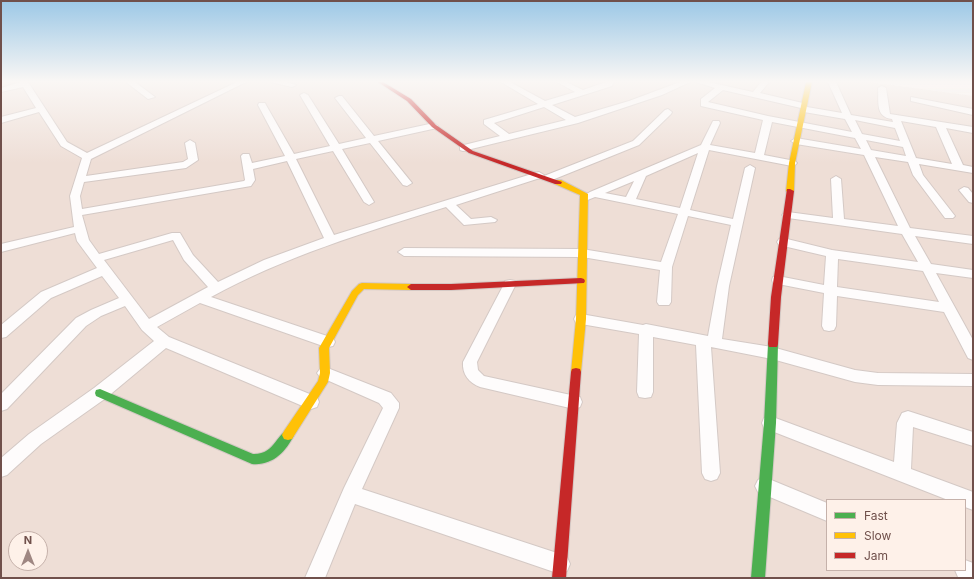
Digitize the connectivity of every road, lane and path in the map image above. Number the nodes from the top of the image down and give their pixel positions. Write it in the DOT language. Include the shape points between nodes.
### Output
graph roads {
  1 [pos="187,109"];
  2 [pos="265,109"];
  3 [pos="313,109"];
  4 [pos="348,109"];
  5 [pos="418,109"];
  6 [pos="526,109"];
  7 [pos="554,109"];
  8 [pos="613,109"];
  9 [pos="725,109"];
  10 [pos="804,109"];
  11 [pos="809,109"];
  12 [pos="844,109"];
  13 [pos="884,109"];
  14 [pos="926,109"];
  15 [pos="959,109"];
  16 [pos="41,110"];
  17 [pos="914,110"];
  18 [pos="668,112"];
  19 [pos="973,112"];
  20 [pos="849,117"];
  21 [pos="768,119"];
  22 [pos="1,120"];
  23 [pos="575,121"];
  24 [pos="897,121"];
  25 [pos="716,123"];
  26 [pos="799,125"];
  27 [pos="940,125"];
  28 [pos="434,126"];
  29 [pos="973,130"];
  30 [pos="859,136"];
  31 [pos="507,137"];
  32 [pos="372,139"];
  33 [pos="796,141"];
  34 [pos="190,143"];
  35 [pos="906,145"];
  36 [pos="336,147"];
  37 [pos="705,147"];
  38 [pos="463,148"];
  39 [pos="868,153"];
  40 [pos="246,156"];
  41 [pos="290,157"];
  42 [pos="759,157"];
  43 [pos="86,158"];
  44 [pos="912,160"];
  45 [pos="792,163"];
  46 [pos="248,167"];
  47 [pos="750,168"];
  48 [pos="959,168"];
  49 [pos="973,170"];
  50 [pos="642,174"];
  51 [pos="543,176"];
  52 [pos="836,179"];
  53 [pos="80,180"];
  54 [pos="407,183"];
  55 [pos="964,190"];
  56 [pos="589,196"];
  57 [pos="973,200"];
  58 [pos="630,201"];
  59 [pos="369,202"];
  60 [pos="449,204"];
  61 [pos="684,212"];
  62 [pos="76,213"];
  63 [pos="788,215"];
  64 [pos="949,216"];
  65 [pos="491,220"];
  66 [pos="737,223"];
  67 [pos="839,223"];
  68 [pos="79,229"];
  69 [pos="906,231"];
  70 [pos="973,240"];
  71 [pos="331,242"];
  72 [pos="783,242"];
  73 [pos="1,248"];
  74 [pos="404,252"];
  75 [pos="582,253"];
  76 [pos="832,254"];
  77 [pos="95,259"];
  78 [pos="666,267"];
  79 [pos="928,267"];
  80 [pos="104,270"];
  81 [pos="973,274"];
  82 [pos="778,280"];
  83 [pos="581,281"];
  84 [pos="510,284"];
  85 [pos="218,289"];
  86 [pos="829,290"];
  87 [pos="200,298"];
  88 [pos="128,300"];
  89 [pos="664,302"];
  90 [pos="949,308"];
  91 [pos="580,319"];
  92 [pos="7,321"];
  93 [pos="147,326"];
  94 [pos="829,326"];
  95 [pos="646,329"];
  96 [pos="1,333"];
  97 [pos="164,341"];
  98 [pos="709,341"];
  99 [pos="328,342"];
  100 [pos="772,353"];
  101 [pos="973,354"];
  102 [pos="326,373"];
  103 [pos="973,380"];
  104 [pos="644,392"];
  105 [pos="100,393"];
  106 [pos="311,402"];
  107 [pos="574,402"];
  108 [pos="1,404"];
  109 [pos="770,423"];
  110 [pos="973,439"];
  111 [pos="1,469"];
  112 [pos="711,474"];
  113 [pos="902,474"];
  114 [pos="764,486"];
  115 [pos="350,494"];
  116 [pos="973,501"];
  117 [pos="826,512"];
  118 [pos="560,571"];
  119 [pos="315,578"];
  120 [pos="759,578"];
  1 -- 43 [label="street"];
  2 -- 41 [label="street"];
  3 -- 36 [label="street"];
  4 -- 32 [label="street"];
  5 -- 28 [label="street"];
  6 -- 31 [label="street" via="488,122"];
  7 -- 23 [label="street"];
  8 -- 23 [label="street"];
  9 -- 21 [label="street"];
  10 -- 26 [label="street"];
  11 -- 20 [label="street"];
  12 -- 20 [label="street"];
  13 -- 24 [label="street" via="884,113"];
  14 -- 17 [label="street"];
  15 -- 19 [label="street"];
  16 -- 22 [label="street"];
  16 -- 43 [label="street" via="64,144"];
  17 -- 24 [label="street"];
  17 -- 27 [label="street"];
  18 -- 51 [label="street" via="636,143"];
  20 -- 24 [label="street"];
  20 -- 30 [label="street"];
  21 -- 26 [label="street"];
  21 -- 42 [label="street"];
  23 -- 31 [label="street"];
  24 -- 35 [label="street"];
  25 -- 37 [label="street"];
  26 -- 30 [label="street"];
  26 -- 33 [label="street"];
  27 -- 29 [label="street"];
  27 -- 48 [label="street"];
  28 -- 32 [label="street"];
  28 -- 38 [label="street"];
  30 -- 35 [label="street"];
  30 -- 39 [label="street"];
  31 -- 38 [label="street"];
  32 -- 36 [label="street"];
  32 -- 54 [label="street"];
  33 -- 39 [label="street"];
  33 -- 45 [label="street"];
  34 -- 53 [label="street" via="193,160 186,165"];
  35 -- 44 [label="street"];
  36 -- 41 [label="street"];
  36 -- 59 [label="street"];
  37 -- 42 [label="street"];
  37 -- 50 [label="street"];
  37 -- 61 [label="street"];
  38 -- 51 [label="street"];
  39 -- 44 [label="street"];
  39 -- 69 [label="street"];
  40 -- 46 [label="street"];
  41 -- 46 [label="street"];
  41 -- 71 [label="street"];
  42 -- 45 [label="street"];
  43 -- 53 [label="street"];
  44 -- 48 [label="street"];
  44 -- 64 [label="street" via="922,181"];
  45 -- 63 [label="street"];
  46 -- 62 [label="street" via="249,181 242,185"];
  47 -- 66 [label="street"];
  48 -- 49 [label="street"];
  50 -- 56 [label="street"];
  50 -- 58 [label="street"];
  51 -- 56 [label="street"];
  51 -- 60 [label="street"];
  52 -- 67 [label="street"];
  53 -- 62 [label="street" via="75,196"];
  55 -- 57 [label="street"];
  56 -- 58 [label="street"];
  56 -- 75 [label="street"];
  58 -- 61 [label="street"];
  60 -- 65 [label="street" via="468,223"];
  60 -- 71 [label="street"];
  61 -- 66 [label="street"];
  61 -- 78 [label="street"];
  62 -- 68 [label="street"];
  63 -- 67 [label="street"];
  63 -- 72 [label="street"];
  66 -- 98 [label="street"];
  67 -- 69 [label="street"];
  68 -- 73 [label="street"];
  68 -- 77 [label="street" via="82,241"];
  69 -- 70 [label="street"];
  69 -- 79 [label="street"];
  71 -- 85 [label="street" via="265,264"];
  72 -- 76 [label="street"];
  72 -- 82 [label="street"];
  74 -- 75 [label="street"];
  75 -- 78 [label="street"];
  75 -- 83 [label="street"];
  76 -- 79 [label="street"];
  76 -- 86 [label="street"];
  77 -- 80 [label="street"];
  77 -- 85 [label="street" via="176,235 186,255"];
  78 -- 89 [label="street"];
  79 -- 81 [label="street"];
  79 -- 90 [label="street"];
  80 -- 88 [label="street"];
  80 -- 92 [label="street" via="46,295"];
  82 -- 86 [label="street"];
  82 -- 100 [label="street"];
  83 -- 84 [label="street"];
  83 -- 91 [label="street"];
  84 -- 99 [label="street" via="445,288 362,286 355,293"];
  84 -- 107 [label="street" via="470,362 472,375 480,381"];
  85 -- 87 [label="street"];
  86 -- 90 [label="street"];
  86 -- 94 [label="street"];
  87 -- 93 [label="street"];
  87 -- 99 [label="street"];
  88 -- 93 [label="street"];
  88 -- 108 [label="street" via="81,322"];
  90 -- 101 [label="street"];
  91 -- 95 [label="street"];
  91 -- 107 [label="street"];
  92 -- 96 [label="street"];
  93 -- 97 [label="street"];
  95 -- 98 [label="street"];
  95 -- 104 [label="street"];
  97 -- 105 [label="street"];
  97 -- 106 [label="street"];
  98 -- 100 [label="street"];
  98 -- 112 [label="street"];
  99 -- 102 [label="street" via="323,353"];
  100 -- 103 [label="street" via="855,376 878,379"];
  100 -- 109 [label="street"];
  102 -- 106 [label="street"];
  102 -- 115 [label="street" via="385,398 391,404"];
  105 -- 106 [label="street" via="257,461 272,456"];
  105 -- 111 [label="street" via="41,434"];
  107 -- 118 [label="street"];
  109 -- 113 [label="street"];
  109 -- 114 [label="street"];
  110 -- 113 [label="street" via="908,418 905,424"];
  113 -- 116 [label="street"];
  114 -- 117 [label="street"];
  114 -- 120 [label="street"];
  115 -- 118 [label="street"];
  115 -- 119 [label="street"];
}
